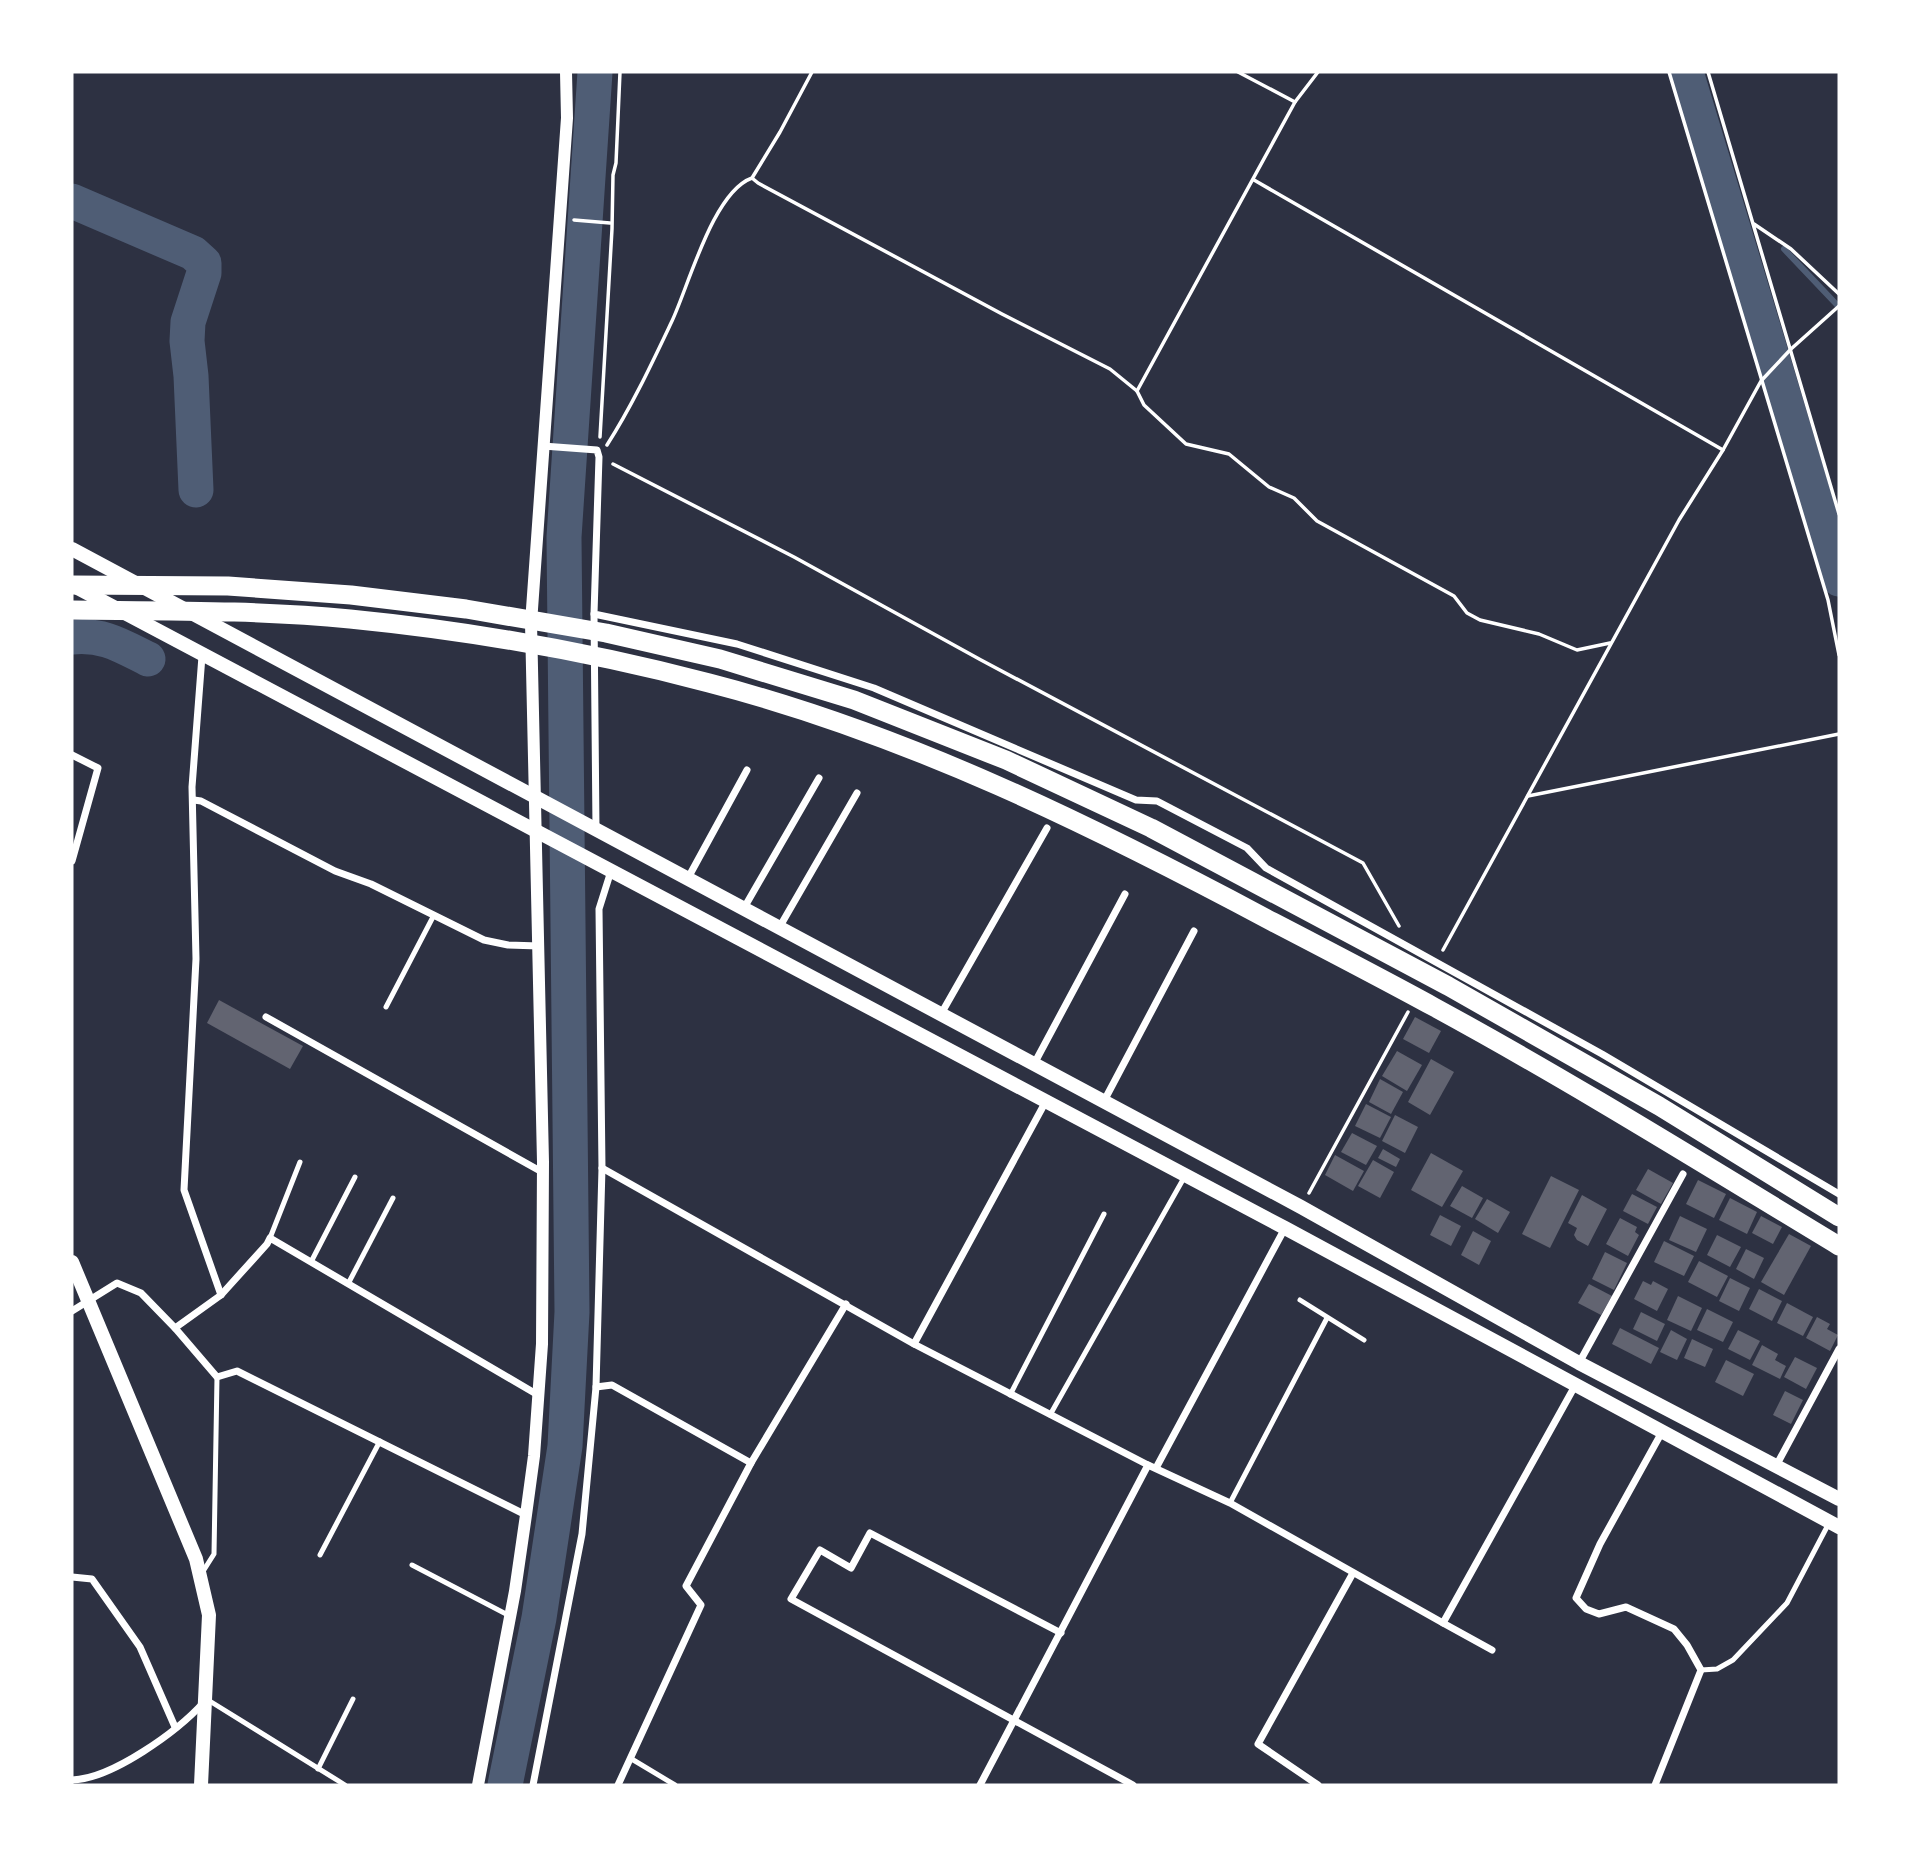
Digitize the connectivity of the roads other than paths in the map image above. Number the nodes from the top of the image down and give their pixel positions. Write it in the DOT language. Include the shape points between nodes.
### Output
graph roads {
  1 [pos="566,72"];
  2 [pos="542,446"];
  3 [pos="72,549"];
  4 [pos="72,585"];
  5 [pos="72,610"];
  6 [pos="594,614"];
  7 [pos="202,656"];
  8 [pos="72,755"];
  9 [pos="747,770"];
  10 [pos="819,778"];
  11 [pos="857,793"];
  12 [pos="539,798"];
  13 [pos="194,800"];
  14 [pos="590,825"];
  15 [pos="1047,828"];
  16 [pos="541,832"];
  17 [pos="72,862"];
  18 [pos="612,871"];
  19 [pos="688,878"];
  20 [pos="1125,894"];
  21 [pos="744,908"];
  22 [pos="434,915"];
  23 [pos="779,929"];
  24 [pos="1195,930"];
  25 [pos="539,946"];
  26 [pos="386,1007"];
  27 [pos="941,1015"];
  28 [pos="266,1017"];
  29 [pos="1034,1065"];
  30 [pos="1046,1101"];
  31 [pos="1104,1101"];
  32 [pos="300,1162"];
  33 [pos="602,1168"];
  34 [pos="543,1172"];
  35 [pos="1683,1174"];
  36 [pos="1185,1176"];
  37 [pos="355,1177"];
  38 [pos="1839,1194"];
  39 [pos="393,1198"];
  40 [pos="1104,1213"];
  41 [pos="1839,1217"];
  42 [pos="1285,1228"];
  43 [pos="270,1238"];
  44 [pos="1839,1246"];
  45 [pos="72,1262"];
  46 [pos="311,1262"];
  47 [pos="348,1284"];
  48 [pos="221,1295"];
  49 [pos="1300,1300"];
  50 [pos="89,1301"];
  51 [pos="846,1304"];
  52 [pos="72,1311"];
  53 [pos="1327,1318"];
  54 [pos="175,1328"];
  55 [pos="1364,1340"];
  56 [pos="914,1344"];
  57 [pos="1839,1349"];
  58 [pos="1579,1363"];
  59 [pos="217,1377"];
  60 [pos="1576,1384"];
  61 [pos="596,1387"];
  62 [pos="538,1395"];
  63 [pos="1010,1395"];
  64 [pos="1050,1415"];
  65 [pos="1662,1431"];
  66 [pos="380,1441"];
  67 [pos="751,1463"];
  68 [pos="1776,1466"];
  69 [pos="1152,1467"];
  70 [pos="1839,1499"];
  71 [pos="1230,1503"];
  72 [pos="526,1515"];
  73 [pos="1834,1524"];
  74 [pos="320,1555"];
  75 [pos="412,1565"];
  76 [pos="1353,1573"];
  77 [pos="72,1577"];
  78 [pos="200,1577"];
  79 [pos="510,1616"];
  80 [pos="1443,1623"];
  81 [pos="1061,1633"];
  82 [pos="1492,1650"];
  83 [pos="1701,1670"];
  84 [pos="206,1699"];
  85 [pos="353,1699"];
  86 [pos="1015,1720"];
  87 [pos="175,1727"];
  88 [pos="630,1758"];
  89 [pos="318,1769"];
  90 [pos="72,1780"];
  91 [pos="201,1785"];
  92 [pos="345,1785"];
  93 [pos="478,1785"];
  94 [pos="533,1785"];
  95 [pos="618,1785"];
  96 [pos="675,1785"];
  97 [pos="980,1785"];
  98 [pos="1133,1785"];
  99 [pos="1318,1785"];
  100 [pos="1656,1785"];
  1 -- 2 [label="street" via="567,118"];
  2 -- 6 [label="street" via="598,453"];
  2 -- 12 [label="street" via="531,623"];
  3 -- 12 [label="main road"];
  4 -- 7 [label="main road"];
  4 -- 41 [label="highway" via="228,586 466,609 606,632 720,659 854,700 1006,760 1151,828 1448,986 1659,1106"];
  5 -- 44 [label="highway" via="346,618 456,631 689,678 846,726 993,783 1151,857 1437,1009"];
  6 -- 14 [label="street"];
  6 -- 38 [label="street" via="737,644 874,688 1136,800 1157,801 1247,848 1266,868 1685,1101"];
  7 -- 13 [label="street"];
  7 -- 16 [label="main road"];
  8 -- 17 [label="street" via="98,768"];
  9 -- 19 [label="street"];
  10 -- 21 [label="street"];
  11 -- 23 [label="street"];
  12 -- 14 [label="main road"];
  12 -- 16 [label="street"];
  13 -- 22 [label="street"];
  13 -- 48 [label="street" via="196,959 184,1190"];
  14 -- 19 [label="main road"];
  15 -- 27 [label="street"];
  16 -- 18 [label="main road"];
  16 -- 25 [label="street"];
  18 -- 30 [label="main road"];
  18 -- 33 [label="street" via="599,909"];
  19 -- 21 [label="main road"];
  20 -- 29 [label="street"];
  21 -- 23 [label="main road"];
  22 -- 25 [label="street" via="484,940"];
  22 -- 26 [label="lane"];
  23 -- 27 [label="main road"];
  24 -- 31 [label="street"];
  25 -- 34 [label="street"];
  27 -- 29 [label="main road"];
  28 -- 34 [label="street"];
  29 -- 31 [label="main road"];
  30 -- 36 [label="main road"];
  30 -- 56 [label="street"];
  31 -- 58 [label="main road"];
  32 -- 43 [label="lane"];
  33 -- 51 [label="street"];
  33 -- 61 [label="street"];
  34 -- 62 [label="street"];
  35 -- 58 [label="street"];
  36 -- 42 [label="main road"];
  36 -- 64 [label="lane"];
  37 -- 46 [label="lane"];
  39 -- 47 [label="lane"];
  40 -- 63 [label="lane"];
  42 -- 60 [label="main road"];
  42 -- 69 [label="street"];
  43 -- 46 [label="street"];
  43 -- 48 [label="street"];
  45 -- 50 [label="main road"];
  46 -- 47 [label="street"];
  47 -- 62 [label="street"];
  48 -- 54 [label="street"];
  49 -- 53 [label="lane"];
  50 -- 52 [label="street"];
  50 -- 54 [label="street" via="117,1283 141,1293"];
  50 -- 78 [label="main road"];
  51 -- 56 [label="street"];
  51 -- 67 [label="street"];
  53 -- 55 [label="lane"];
  53 -- 71 [label="lane"];
  54 -- 59 [label="street"];
  56 -- 63 [label="street"];
  57 -- 68 [label="street"];
  58 -- 68 [label="main road"];
  59 -- 66 [label="street" via="237,1371"];
  59 -- 78 [label="lane" via="214,1554"];
  60 -- 65 [label="main road"];
  60 -- 80 [label="street"];
  61 -- 67 [label="street" via="612,1385"];
  61 -- 94 [label="street" via="582,1534"];
  62 -- 72 [label="street"];
  63 -- 64 [label="street"];
  64 -- 69 [label="street"];
  65 -- 73 [label="main road"];
  65 -- 83 [label="street" via="1576,1598 1599,1614 1626,1607 1674,1629"];
  66 -- 72 [label="street"];
  66 -- 74 [label="lane"];
  67 -- 88 [label="street" via="686,1586 701,1605"];
  68 -- 70 [label="main road"];
  69 -- 71 [label="street"];
  69 -- 81 [label="street"];
  71 -- 76 [label="street"];
  72 -- 79 [label="street"];
  73 -- 83 [label="lane" via="1787,1603 1733,1660 1717,1669"];
  75 -- 79 [label="lane"];
  76 -- 80 [label="street"];
  76 -- 99 [label="street" via="1258,1744"];
  77 -- 87 [label="street" via="92,1579 140,1647"];
  78 -- 84 [label="main road" via="209,1615"];
  79 -- 93 [label="street"];
  80 -- 82 [label="street"];
  81 -- 86 [label="street"];
  81 -- 86 [label="street" via="870,1533 851,1568 820,1550 791,1599"];
  83 -- 100 [label="street"];
  84 -- 87 [label="street"];
  84 -- 89 [label="lane"];
  84 -- 91 [label="main road"];
  85 -- 89 [label="lane"];
  86 -- 97 [label="street"];
  86 -- 98 [label="street"];
  87 -- 90 [label="street" via="107,1772"];
  88 -- 95 [label="street"];
  88 -- 96 [label="lane"];
  89 -- 92 [label="lane"];
}
